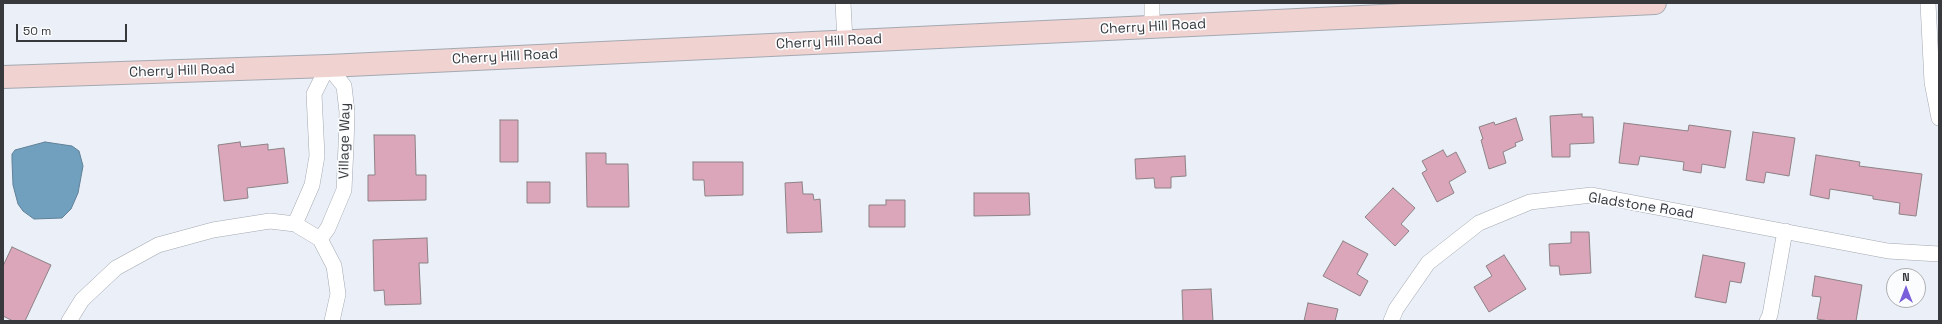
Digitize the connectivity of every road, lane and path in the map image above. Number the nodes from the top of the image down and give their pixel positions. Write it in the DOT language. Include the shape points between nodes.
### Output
graph roads {
  1 [pos="842,3"];
  2 [pos="1152,3"];
  3 [pos="1655,3"];
  4 [pos="1928,3"];
  5 [pos="1152,27"];
  6 [pos="844,41"];
  7 [pos="328,66"];
  8 [pos="3,77"];
  9 [pos="1939,118"];
  10 [pos="295,224"];
  11 [pos="1785,231"];
  12 [pos="320,239"];
  13 [pos="1939,254"];
  14 [pos="69,321"];
  15 [pos="332,321"];
  16 [pos="1391,321"];
  17 [pos="1767,321"];
  1 -- 6 [label="street"];
  2 -- 5 [label="street"];
  3 -- 5 [label="main road, Cherry Hill Road"];
  4 -- 9 [label="street" via="1932,82"];
  5 -- 6 [label="main road, Cherry Hill Road"];
  6 -- 7 [label="main road, Cherry Hill Road"];
  7 -- 8 [label="main road, Cherry Hill Road"];
  7 -- 10 [label="street, Village Way" via="314,94 317,156 312,185"];
  7 -- 12 [label="street, Village Way" via="344,86 347,112 345,175 344,190 328,228"];
  10 -- 12 [label="street"];
  10 -- 14 [label="street" via="270,221 214,230 158,245 116,268 82,300"];
  11 -- 13 [label="street, Gladstone Road" via="1888,251"];
  11 -- 16 [label="street, Gladstone Road" via="1592,195 1530,202 1479,222 1428,263 1396,309"];
  11 -- 17 [label="street"];
  12 -- 15 [label="street" via="334,266 338,294"];
}
